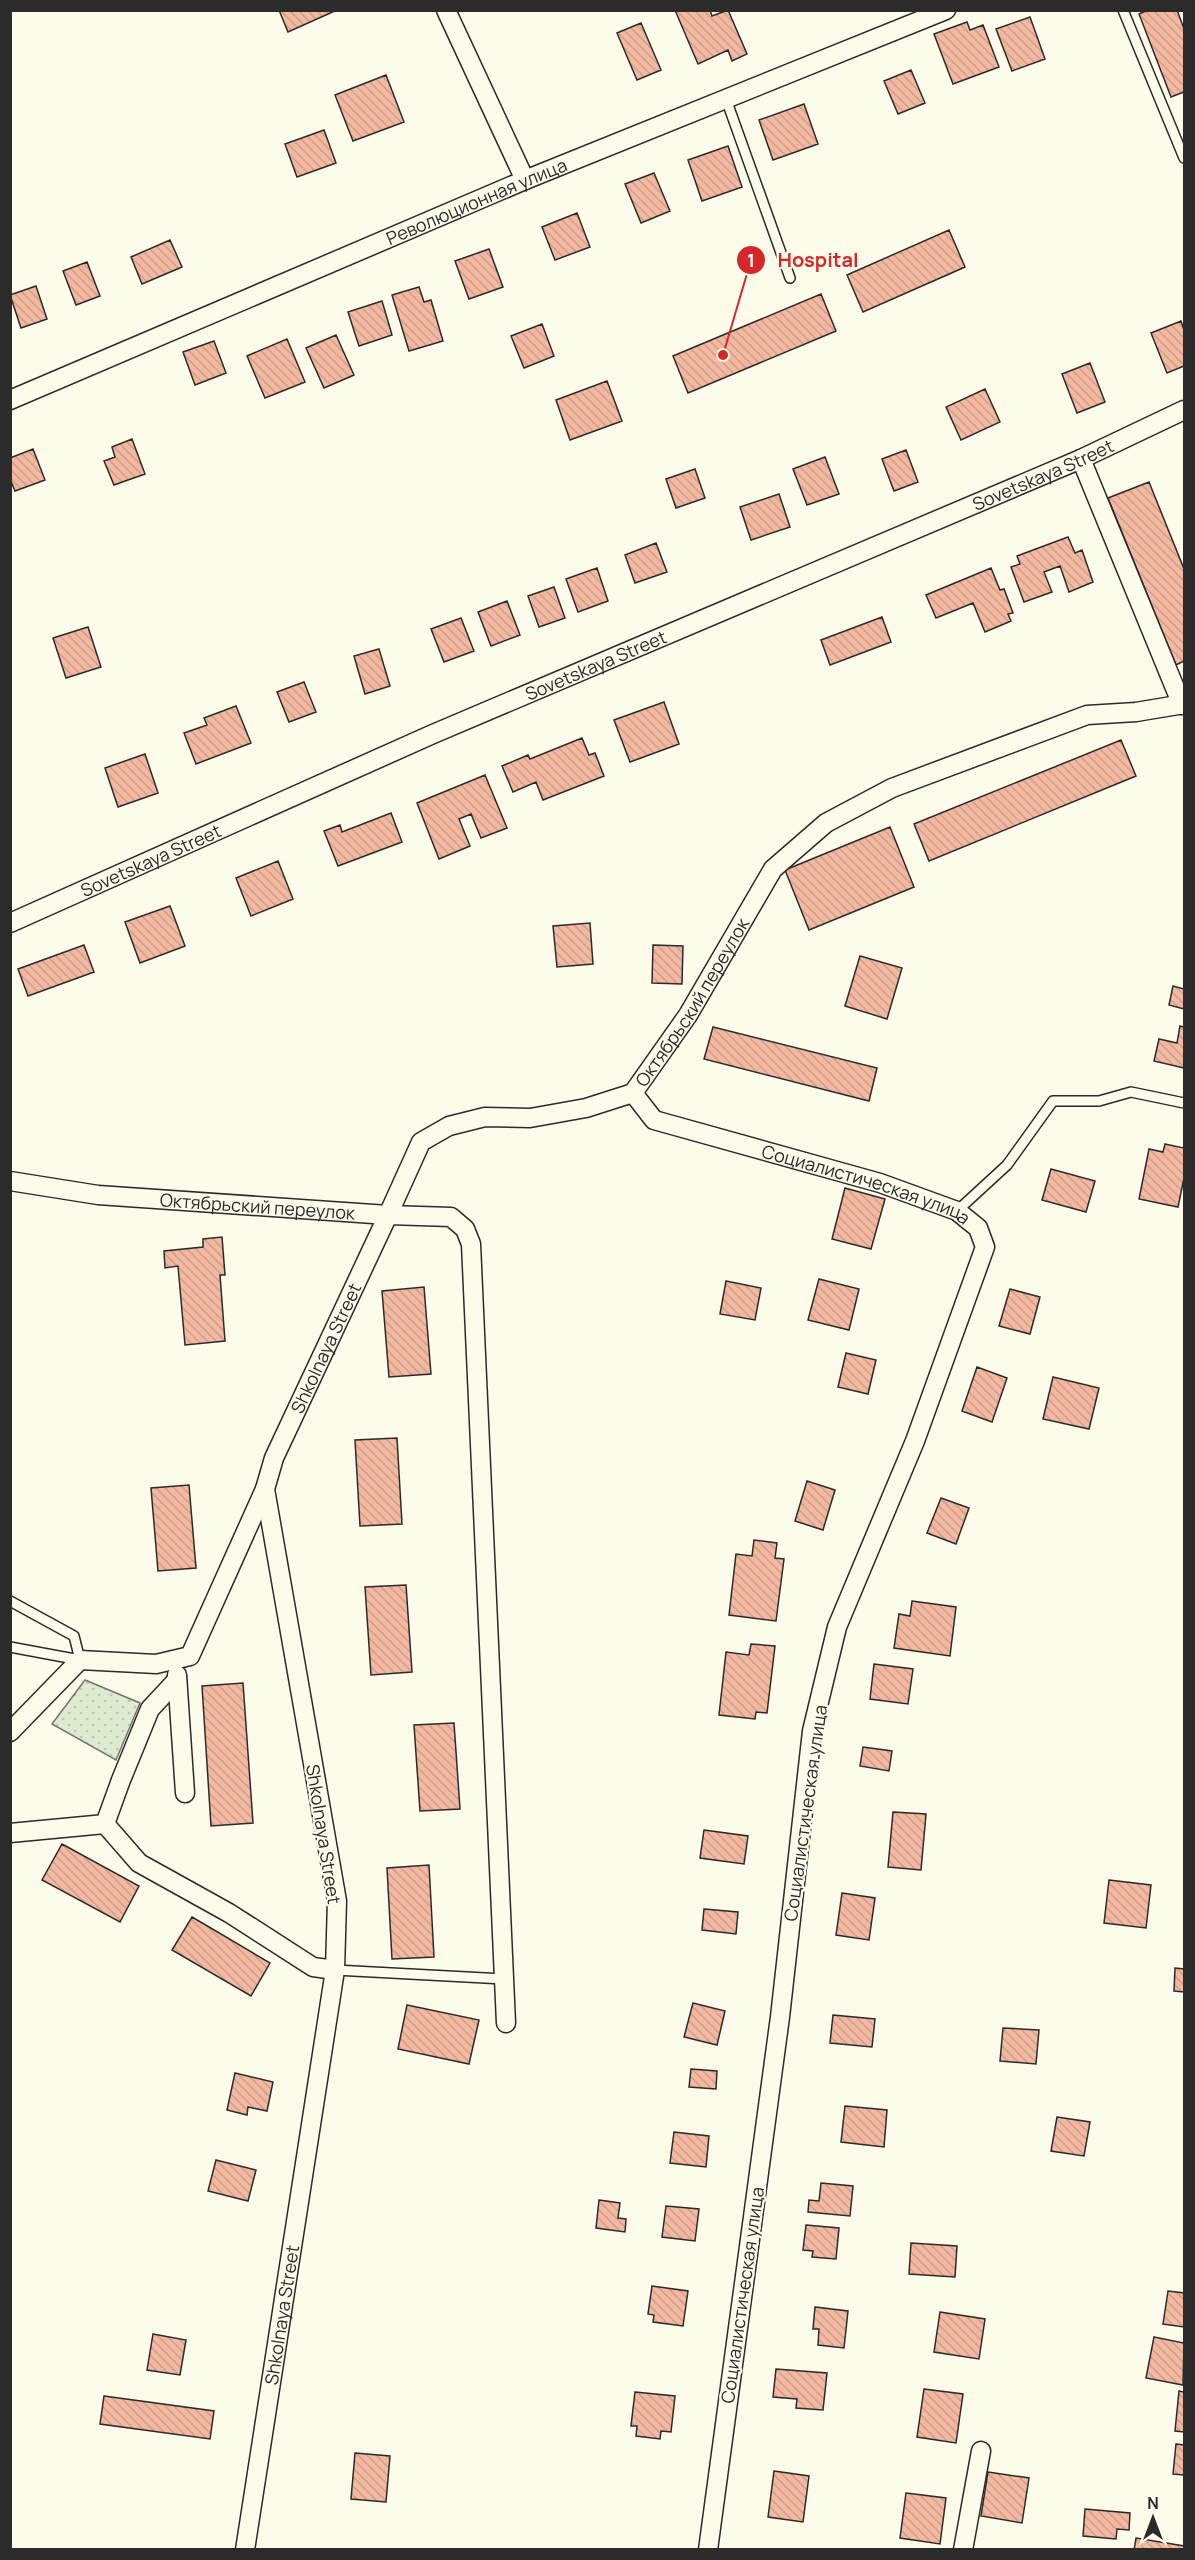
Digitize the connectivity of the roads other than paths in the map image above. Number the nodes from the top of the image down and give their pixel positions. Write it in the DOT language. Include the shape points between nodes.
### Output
graph roads {
  1 [pos="446,10"];
  2 [pos="946,10"];
  3 [pos="1123,10"];
  4 [pos="726,99"];
  5 [pos="1185,158"];
  6 [pos="525,180"];
  7 [pos="790,278"];
  8 [pos="10,400"];
  9 [pos="1185,410"];
  10 [pos="1081,459"];
  11 [pos="1184,704"];
  12 [pos="10,923"];
  13 [pos="633,1093"];
  14 [pos="1185,1103"];
  15 [pos="10,1181"];
  16 [pos="957,1210"];
  17 [pos="388,1215"];
  18 [pos="265,1489"];
  19 [pos="10,1601"];
  20 [pos="10,1647"];
  21 [pos="179,1658"];
  22 [pos="80,1660"];
  23 [pos="177,1680"];
  24 [pos="10,1732"];
  25 [pos="185,1793"];
  26 [pos="105,1824"];
  27 [pos="10,1833"];
  28 [pos="335,1970"];
  29 [pos="504,1979"];
  30 [pos="506,2023"];
  31 [pos="981,2451"];
  32 [pos="245,2550"];
  33 [pos="708,2550"];
  34 [pos="963,2550"];
  1 -- 6 [label="street"];
  2 -- 4 [label="street, Революционная улица"];
  3 -- 5 [label="lane"];
  4 -- 6 [label="street, Революционная улица"];
  4 -- 7 [label="lane"];
  6 -- 8 [label="street, Революционная улица"];
  9 -- 10 [label="street, Sovetskaya Street"];
  10 -- 11 [label="street"];
  10 -- 12 [label="street, Sovetskaya Street" via="433,734"];
  11 -- 13 [label="street, Октябрьский переулок" via="1087,715 892,788 826,824 773,869 688,1016"];
  13 -- 16 [label="street, Социалистическая улица" via="654,1120 879,1183"];
  13 -- 17 [label="street, Октябрьский переулок" via="586,1108 530,1118 484,1117 449,1126 421,1142"];
  14 -- 16 [label="lane" via="1131,1092 1099,1101 1053,1101 1007,1165"];
  15 -- 17 [label="street, Октябрьский переулок" via="98,1195"];
  16 -- 33 [label="street, Социалистическая улица" via="978,1228 985,1248 915,1441 837,1627 812,1731 778,2029"];
  17 -- 18 [label="street, Shkolnaya Street" via="274,1458"];
  17 -- 29 [label="street" via="451,1217 465,1229 471,1244"];
  18 -- 21 [label="street" via="190,1656"];
  18 -- 28 [label="street, Shkolnaya Street" via="337,1901"];
  19 -- 22 [label="lane" via="74,1636"];
  20 -- 22 [label="lane"];
  21 -- 22 [label="street" via="156,1664"];
  21 -- 23 [label="street"];
  22 -- 24 [label="street"];
  23 -- 25 [label="street"];
  23 -- 26 [label="street" via="150,1709"];
  26 -- 27 [label="street"];
  26 -- 28 [label="street" via="139,1863 229,1913 313,1967"];
  28 -- 29 [label="lane"];
  28 -- 32 [label="street, Shkolnaya Street"];
  29 -- 30 [label="street"];
  31 -- 34 [label="street"];
}
